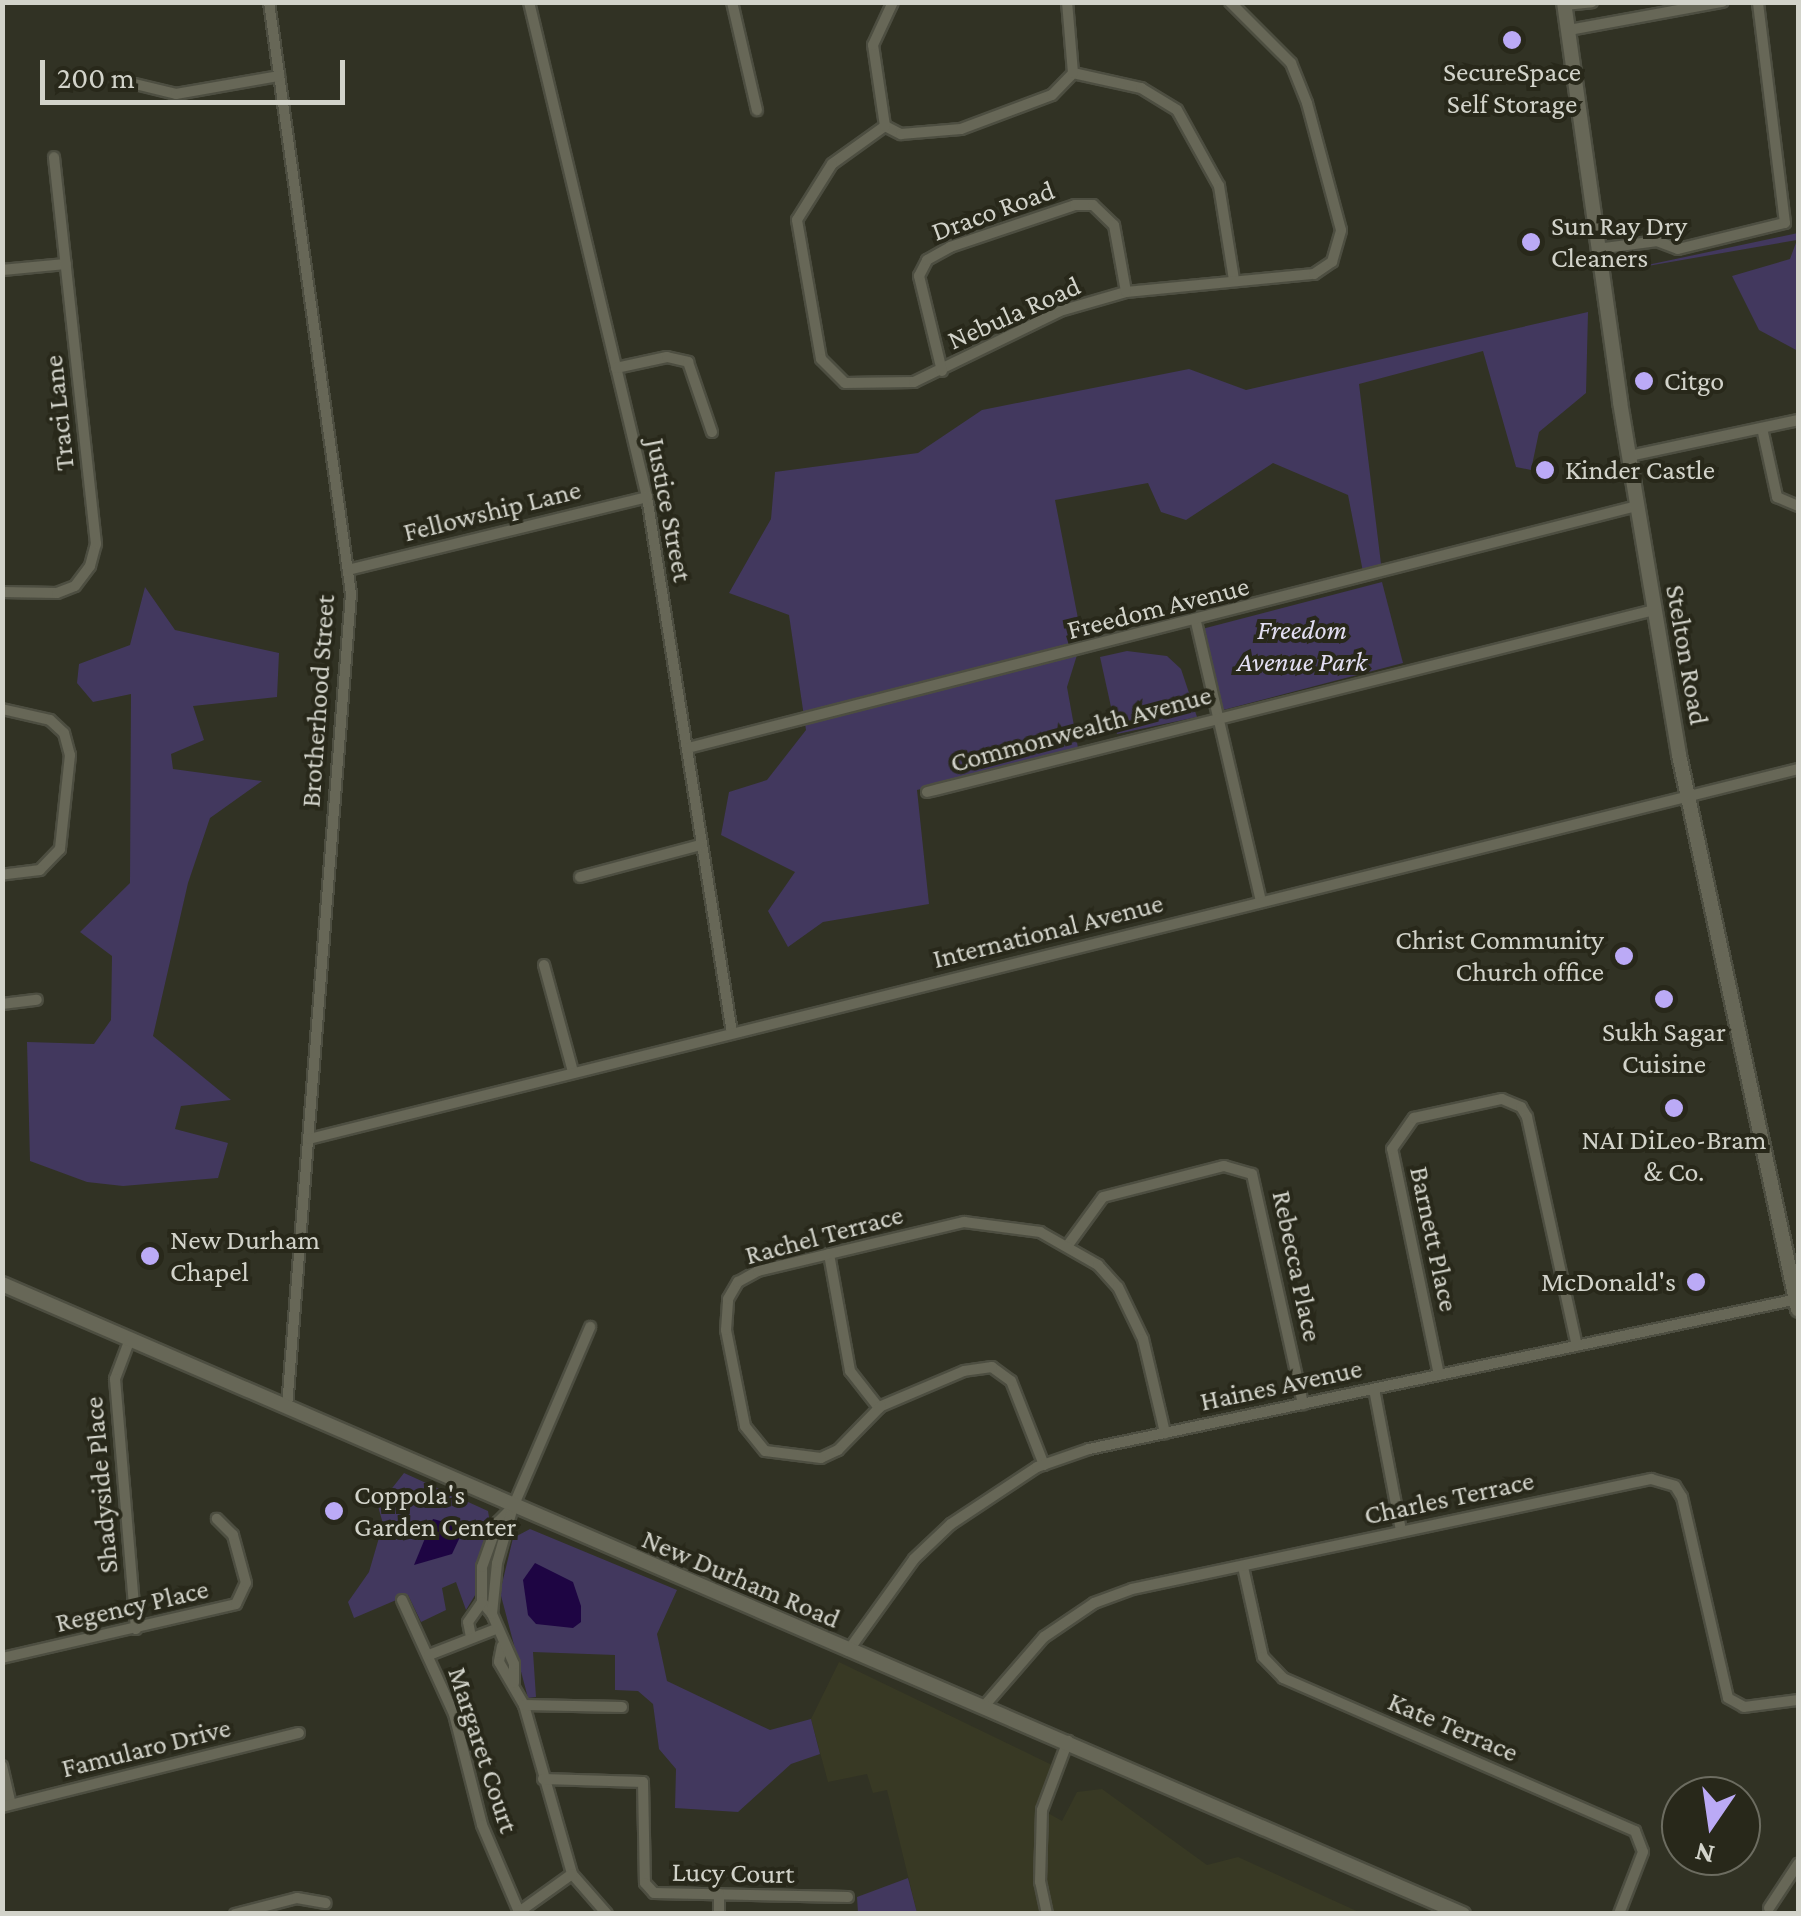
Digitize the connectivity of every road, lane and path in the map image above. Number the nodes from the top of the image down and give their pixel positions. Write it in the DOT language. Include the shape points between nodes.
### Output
graph roads {
  1 [pos="268,2"];
  2 [pos="529,2"];
  3 [pos="732,2"];
  4 [pos="893,2"];
  5 [pos="1067,2"];
  6 [pos="1230,2"];
  7 [pos="1592,2"];
  8 [pos="1722,2"];
  9 [pos="1758,2"];
  10 [pos="1565,4"];
  11 [pos="1568,30"];
  12 [pos="1073,73"];
  13 [pos="279,76"];
  14 [pos="135,84"];
  15 [pos="757,110"];
  16 [pos="885,126"];
  17 [pos="54,157"];
  18 [pos="1597,249"];
  19 [pos="66,264"];
  20 [pos="2,270"];
  21 [pos="1234,280"];
  22 [pos="1126,292"];
  23 [pos="616,368"];
  24 [pos="942,371"];
  25 [pos="1798,420"];
  26 [pos="1762,428"];
  27 [pos="712,432"];
  28 [pos="1629,456"];
  29 [pos="647,497"];
  30 [pos="1637,506"];
  31 [pos="1798,506"];
  32 [pos="348,570"];
  33 [pos="2,592"];
  34 [pos="1654,610"];
  35 [pos="1196,622"];
  36 [pos="2,709"];
  37 [pos="1218,717"];
  38 [pos="688,748"];
  39 [pos="1798,770"];
  40 [pos="927,792"];
  41 [pos="1687,797"];
  42 [pos="700,845"];
  43 [pos="2,875"];
  44 [pos="580,877"];
  45 [pos="1261,901"];
  46 [pos="544,965"];
  47 [pos="37,1000"];
  48 [pos="2,1004"];
  49 [pos="732,1033"];
  50 [pos="573,1072"];
  51 [pos="309,1140"];
  52 [pos="1068,1245"];
  53 [pos="829,1254"];
  54 [pos="2,1284"];
  55 [pos="1798,1303"];
  56 [pos="590,1327"];
  57 [pos="130,1340"];
  58 [pos="1577,1346"];
  59 [pos="1440,1375"];
  60 [pos="1374,1389"];
  61 [pos="1303,1404"];
  62 [pos="287,1407"];
  63 [pos="879,1408"];
  64 [pos="1166,1433"];
  65 [pos="1044,1465"];
  66 [pos="513,1507"];
  67 [pos="217,1519"];
  68 [pos="1401,1531"];
  69 [pos="1242,1567"];
  70 [pos="402,1600"];
  71 [pos="482,1602"];
  72 [pos="492,1614"];
  73 [pos="136,1629"];
  74 [pos="496,1630"];
  75 [pos="472,1636"];
  76 [pos="847,1652"];
  77 [pos="429,1655"];
  78 [pos="2,1658"];
  79 [pos="1798,1700"];
  80 [pos="524,1705"];
  81 [pos="985,1705"];
  82 [pos="622,1707"];
  83 [pos="300,1733"];
  84 [pos="1068,1741"];
  85 [pos="2,1766"];
  86 [pos="543,1779"];
  87 [pos="7,1806"];
  88 [pos="1798,1864"];
  89 [pos="572,1874"];
  90 [pos="719,1894"];
  91 [pos="792,1896"];
  92 [pos="848,1897"];
  93 [pos="326,1903"];
  94 [pos="1769,1908"];
  95 [pos="520,1913"];
  96 [pos="235,1914"];
  97 [pos="606,1914"];
  98 [pos="718,1914"];
  99 [pos="792,1914"];
  100 [pos="1047,1914"];
  101 [pos="1462,1914"];
  102 [pos="1619,1914"];
  1 -- 13 [label="street, Brotherhood Street"];
  2 -- 23 [label="street, Justice Street"];
  3 -- 15 [label="street"];
  4 -- 16 [label="street" via="872,45"];
  5 -- 12 [label="street"];
  6 -- 21 [label="street, Nebula Road" via="1291,63 1341,230 1332,262 1314,274"];
  7 -- 10 [label="street"];
  8 -- 11 [label="street"];
  9 -- 18 [label="street" via="1788,203 1779,227 1678,249 1656,240"];
  10 -- 11 [label="main road, Stelton Road"];
  11 -- 18 [label="main road, Stelton Road"];
  12 -- 16 [label="street" via="1052,94 977,125 901,134"];
  12 -- 21 [label="street" via="1141,88 1176,110 1218,186"];
  13 -- 14 [label="street" via="176,94"];
  13 -- 32 [label="street, Brotherhood Street"];
  16 -- 24 [label="street, Nebula Road" via="832,164 797,220 821,358 833,377 859,386 902,384"];
  17 -- 19 [label="street, Traci Lane"];
  18 -- 28 [label="main road, Stelton Road"];
  19 -- 20 [label="street"];
  19 -- 33 [label="street, Traci Lane" via="96,544 75,586 58,593"];
  21 -- 22 [label="street, Nebula Road"];
  22 -- 24 [label="street, Nebula Road" via="1060,310"];
  22 -- 24 [label="street, Draco Road" via="1114,226 1093,205 1075,205 950,247 927,260 919,276"];
  23 -- 27 [label="street" via="667,357 688,362"];
  23 -- 29 [label="street, Justice Street"];
  25 -- 26 [label="street"];
  26 -- 28 [label="street"];
  26 -- 31 [label="street" via="1777,497"];
  28 -- 30 [label="main road, Stelton Road"];
  29 -- 32 [label="street, Fellowship Lane"];
  29 -- 38 [label="street, Justice Street"];
  30 -- 34 [label="main road, Stelton Road"];
  30 -- 35 [label="street, Freedom Avenue"];
  32 -- 51 [label="street, Brotherhood Street"];
  34 -- 37 [label="street, Commonwealth Avenue"];
  34 -- 41 [label="main road, Stelton Road"];
  35 -- 37 [label="street"];
  35 -- 38 [label="street, Freedom Avenue"];
  36 -- 43 [label="street" via="50,720 64,733 70,755 60,849 40,870"];
  37 -- 40 [label="street, Commonwealth Avenue"];
  37 -- 45 [label="street"];
  38 -- 42 [label="street, Justice Street"];
  39 -- 41 [label="street, International Avenue"];
  41 -- 45 [label="street, International Avenue"];
  41 -- 55 [label="main road, Stelton Road"];
  42 -- 44 [label="street"];
  42 -- 49 [label="street, Justice Street"];
  45 -- 49 [label="street, International Avenue"];
  46 -- 50 [label="street"];
  47 -- 48 [label="street"];
  49 -- 50 [label="street, International Avenue"];
  50 -- 51 [label="street, International Avenue"];
  51 -- 62 [label="street, Brotherhood Street"];
  52 -- 53 [label="street, Rachel Terrace" via="986,1220"];
  52 -- 61 [label="street, Rebecca Place" via="1104,1197 1224,1166 1252,1174"];
  52 -- 64 [label="street, Rachel Terrace" via="1098,1265 1132,1312"];
  53 -- 63 [label="street" via="850,1371"];
  53 -- 63 [label="street, Rachel Terrace" via="758,1271 738,1282 728,1299 726,1330 745,1426 774,1456 821,1458 838,1450"];
  54 -- 57 [label="main road, New Durham Road"];
  55 -- 58 [label="street, Haines Avenue"];
  56 -- 66 [label="street"];
  57 -- 62 [label="main road, New Durham Road"];
  57 -- 73 [label="street, Shadyside Place" via="115,1380"];
  58 -- 59 [label="street, Haines Avenue"];
  58 -- 59 [label="street, Barnett Place" via="1527,1118 1521,1107 1502,1099 1414,1118 1393,1143"];
  59 -- 60 [label="street, Haines Avenue"];
  60 -- 61 [label="street, Haines Avenue"];
  60 -- 68 [label="street"];
  61 -- 64 [label="street, Haines Avenue"];
  62 -- 66 [label="main road, New Durham Road"];
  63 -- 65 [label="street, Rachel Terrace" via="964,1371 992,1367 1011,1381"];
  64 -- 65 [label="street, Haines Avenue"];
  65 -- 76 [label="street, Haines Avenue" via="950,1524 886,1592"];
  66 -- 71 [label="street" via="498,1522 486,1553"];
  66 -- 72 [label="street"];
  66 -- 76 [label="main road, New Durham Road"];
  67 -- 73 [label="street, Regency Place" via="233,1536 246,1583 242,1598 226,1608"];
  68 -- 69 [label="street, Charles Terrace"];
  68 -- 79 [label="street, Charles Terrace" via="1664,1480 1682,1497 1728,1698 1744,1706"];
  69 -- 81 [label="street, Charles Terrace" via="1094,1603 1034,1647"];
  69 -- 102 [label="street, Kate Terrace" via="1263,1657 1282,1678 1635,1830 1643,1852"];
  70 -- 77 [label="street, Margaret Court"];
  71 -- 72 [label="street"];
  71 -- 75 [label="street" via="468,1622"];
  72 -- 74 [label="street"];
  73 -- 78 [label="street, Regency Place"];
  74 -- 75 [label="street"];
  74 -- 80 [label="street" via="499,1662"];
  75 -- 77 [label="street"];
  76 -- 81 [label="main road, New Durham Road"];
  77 -- 95 [label="street, Margaret Court" via="454,1714 492,1853"];
  80 -- 82 [label="street"];
  80 -- 86 [label="street"];
  81 -- 84 [label="main road, New Durham Road"];
  83 -- 87 [label="street, Famularo Drive"];
  84 -- 100 [label="street" via="1042,1810 1040,1882"];
  84 -- 101 [label="main road, New Durham Road"];
  85 -- 87 [label="street"];
  86 -- 89 [label="street"];
  86 -- 90 [label="street, Lucy Court" via="643,1782 649,1889"];
  88 -- 94 [label="street"];
  89 -- 95 [label="street"];
  89 -- 97 [label="street"];
  90 -- 91 [label="street, Lucy Court"];
  90 -- 98 [label="street"];
  91 -- 92 [label="street, Lucy Court"];
  91 -- 99 [label="street"];
  93 -- 96 [label="street" via="297,1898"];
}
